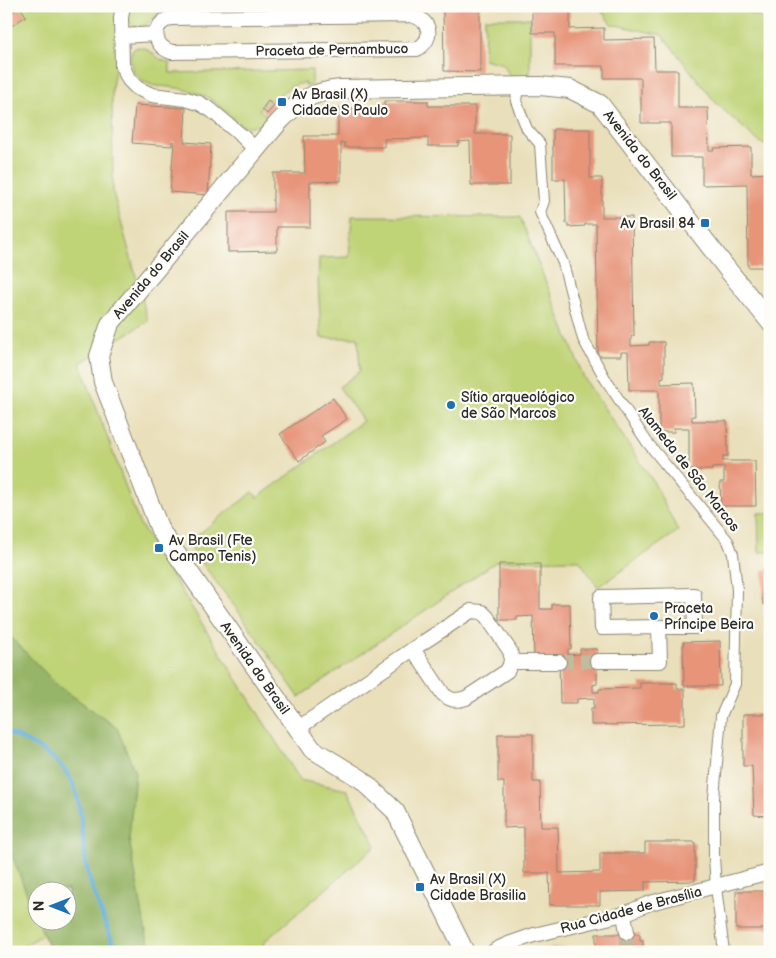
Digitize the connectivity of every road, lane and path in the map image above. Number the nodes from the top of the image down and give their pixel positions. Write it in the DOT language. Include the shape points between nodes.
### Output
graph roads {
  1 [pos="124,6"];
  2 [pos="156,34"];
  3 [pos="121,36"];
  4 [pos="518,87"];
  5 [pos="256,150"];
  6 [pos="770,322"];
  7 [pos="660,627"];
  8 [pos="413,649"];
  9 [pos="597,661"];
  10 [pos="511,662"];
  11 [pos="559,662"];
  12 [pos="297,729"];
  13 [pos="770,872"];
  14 [pos="716,887"];
  15 [pos="624,914"];
  16 [pos="627,932"];
  17 [pos="465,952"];
  18 [pos="493,952"];
  19 [pos="724,952"];
  1 -- 3 [label="street"];
  2 -- 2 [label="street, Praceta de Pernambuco" via="157,41 165,50 181,52 411,50 422,46 428,32 424,20 400,15 171,18 162,22"];
  2 -- 3 [label="street"];
  3 -- 5 [label="street" via="122,65 137,88 152,95 199,103"];
  4 -- 5 [label="street, Avenida do Brasil" via="326,90 293,106"];
  4 -- 6 [label="street, Avenida do Brasil" via="570,89 600,104"];
  4 -- 14 [label="street, Alameda de São Marcos" via="516,101 527,129 540,144 544,201 540,212 563,263 583,339 647,442 728,541 733,554 737,590 735,684 721,716 714,798"];
  5 -- 12 [label="street, Avenida do Brasil" via="110,324 99,356 103,382 160,530"];
  7 -- 7 [label="street" via="602,628 601,597 694,595 695,627"];
  7 -- 9 [label="street" via="660,661"];
  8 -- 10 [label="street" via="443,694 454,700 466,698 499,677"];
  8 -- 10 [label="street" via="477,610 487,617 510,651"];
  8 -- 12 [label="street"];
  10 -- 11 [label="street"];
  12 -- 17 [label="street, Avenida do Brasil" via="312,749 361,780 395,811"];
  13 -- 14 [label="street, Rua Cidade de Brasília"];
  14 -- 15 [label="street, Rua Cidade de Brasília" via="650,903"];
  14 -- 19 [label="street, Alameda de São Marcos"];
  15 -- 16 [label="street"];
  15 -- 18 [label="street, Rua Cidade de Brasília" via="534,935"];
}
